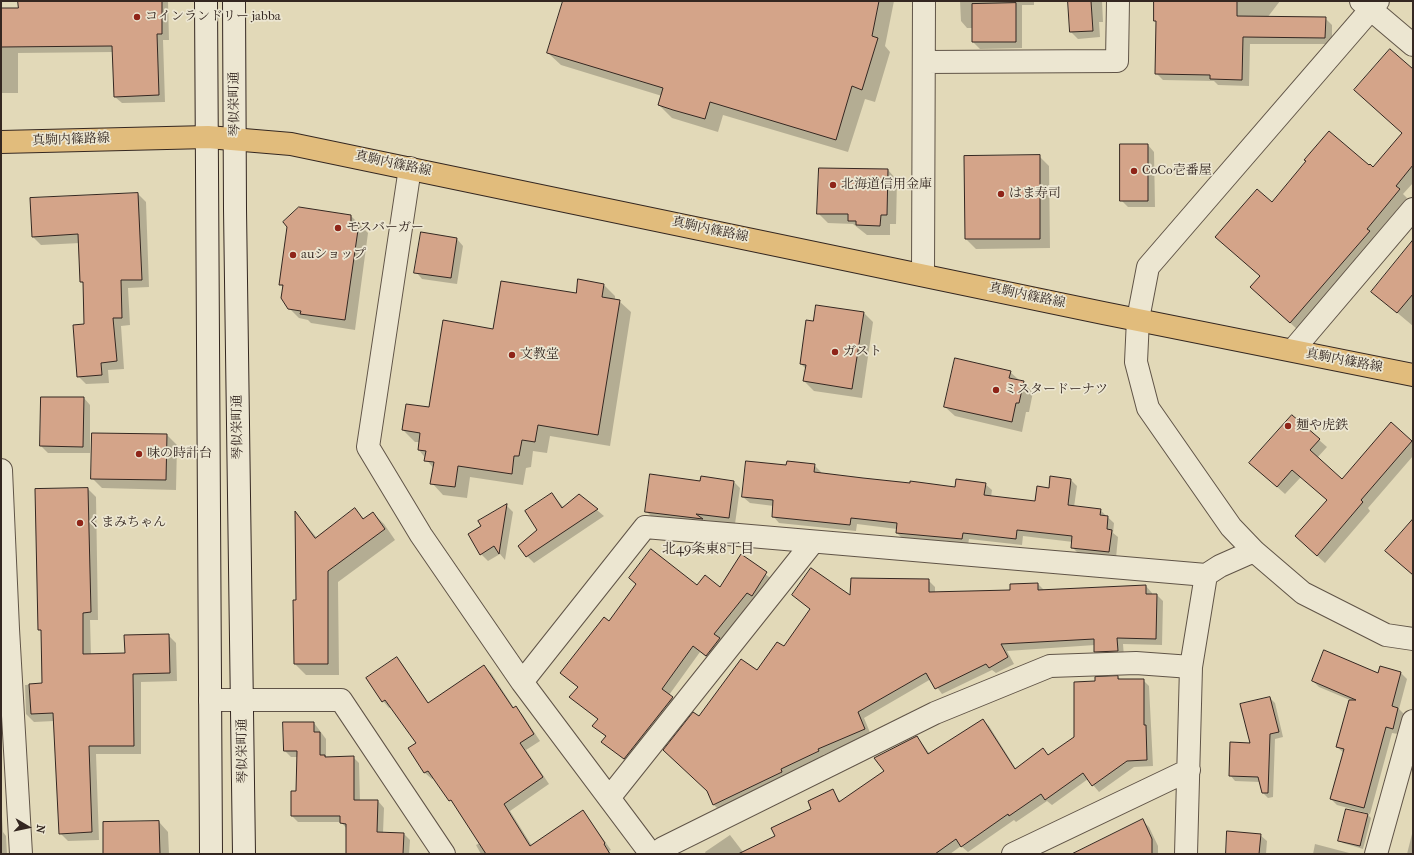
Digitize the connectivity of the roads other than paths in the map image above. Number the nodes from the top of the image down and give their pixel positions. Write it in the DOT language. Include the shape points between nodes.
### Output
graph roads {
  1 [pos="206,1"];
  2 [pos="234,1"];
  3 [pos="924,1"];
  4 [pos="1118,1"];
  5 [pos="1370,4"];
  6 [pos="1413,45"];
  7 [pos="924,62"];
  8 [pos="208,137"];
  9 [pos="235,139"];
  10 [pos="1,142"];
  11 [pos="410,168"];
  12 [pos="1413,210"];
  13 [pos="923,275"];
  14 [pos="1138,319"];
  15 [pos="1294,350"];
  16 [pos="1413,374"];
  17 [pos="1,470"];
  18 [pos="813,542"];
  19 [pos="1254,551"];
  20 [pos="1206,575"];
  21 [pos="4,629"];
  22 [pos="1413,639"];
  23 [pos="1191,667"];
  24 [pos="522,682"];
  25 [pos="210,700"];
  26 [pos="242,700"];
  27 [pos="1413,721"];
  28 [pos="9,767"];
  29 [pos="1189,770"];
  30 [pos="608,798"];
  31 [pos="21,854"];
  32 [pos="211,854"];
  33 [pos="244,854"];
  34 [pos="444,854"];
  35 [pos="651,854"];
  36 [pos="655,854"];
  37 [pos="1013,854"];
  38 [pos="1186,854"];
  39 [pos="1376,854"];
  1 -- 8 [label="street"];
  2 -- 9 [label="street, 琴似栄町通"];
  3 -- 7 [label="street"];
  4 -- 7 [label="street" via="1117,61"];
  5 -- 6 [label="street"];
  5 -- 14 [label="street" via="1148,267"];
  7 -- 13 [label="street"];
  8 -- 9 [label="main road, 真駒内篠路線"];
  8 -- 10 [label="main road, 真駒内篠路線"];
  8 -- 25 [label="street"];
  9 -- 11 [label="main road, 真駒内篠路線" via="291,144"];
  9 -- 26 [label="street, 琴似栄町通"];
  11 -- 13 [label="main road, 真駒内篠路線"];
  11 -- 24 [label="street" via="368,447 421,535"];
  12 -- 15 [label="street"];
  13 -- 14 [label="main road, 真駒内篠路線"];
  14 -- 15 [label="main road, 真駒内篠路線"];
  14 -- 19 [label="street" via="1136,362 1148,408 1231,527"];
  15 -- 16 [label="main road, 真駒内篠路線"];
  17 -- 21 [label="street"];
  18 -- 20 [label="street"];
  18 -- 24 [label="street" via="645,527"];
  18 -- 30 [label="street"];
  19 -- 20 [label="street"];
  19 -- 22 [label="street" via="1303,593 1386,635"];
  20 -- 23 [label="street"];
  21 -- 28 [label="street"];
  23 -- 29 [label="street"];
  23 -- 36 [label="street" via="1136,663 1050,666 935,713 670,844"];
  24 -- 30 [label="street"];
  25 -- 26 [label="street"];
  25 -- 32 [label="street"];
  26 -- 33 [label="street, 琴似栄町通"];
  26 -- 34 [label="street" via="341,700"];
  27 -- 39 [label="street"];
  28 -- 31 [label="street"];
  29 -- 37 [label="street"];
  29 -- 38 [label="street"];
  30 -- 35 [label="street"];
}
